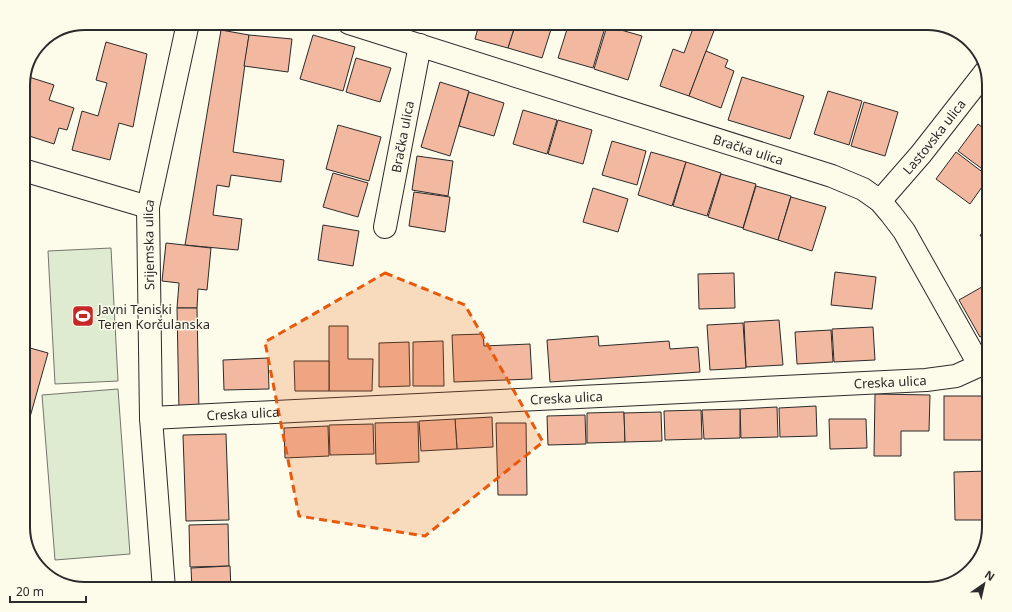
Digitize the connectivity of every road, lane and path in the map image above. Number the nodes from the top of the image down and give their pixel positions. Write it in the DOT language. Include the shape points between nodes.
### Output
graph roads {
  1 [pos="186,30"];
  2 [pos="372,30"];
  3 [pos="420,45"];
  4 [pos="981,77"];
  5 [pos="30,172"];
  6 [pos="880,201"];
  7 [pos="148,208"];
  8 [pos="385,227"];
  9 [pos="982,360"];
  10 [pos="982,364"];
  11 [pos="151,418"];
  12 [pos="163,582"];
  1 -- 7 [label="street, Srijemska ulica"];
  2 -- 3 [label="street, Bračka ulica"];
  3 -- 6 [label="street, Bračka ulica" via="832,176 863,189"];
  3 -- 8 [label="street, Bračka ulica"];
  4 -- 6 [label="street, Lastovska ulica" via="921,154"];
  5 -- 7 [label="street"];
  6 -- 9 [label="street, Bračka ulica" via="904,231"];
  7 -- 11 [label="street, Srijemska ulica"];
  10 -- 11 [label="street, Creska ulica" via="956,376 926,380"];
  11 -- 12 [label="street, Srijemska ulica"];
}
